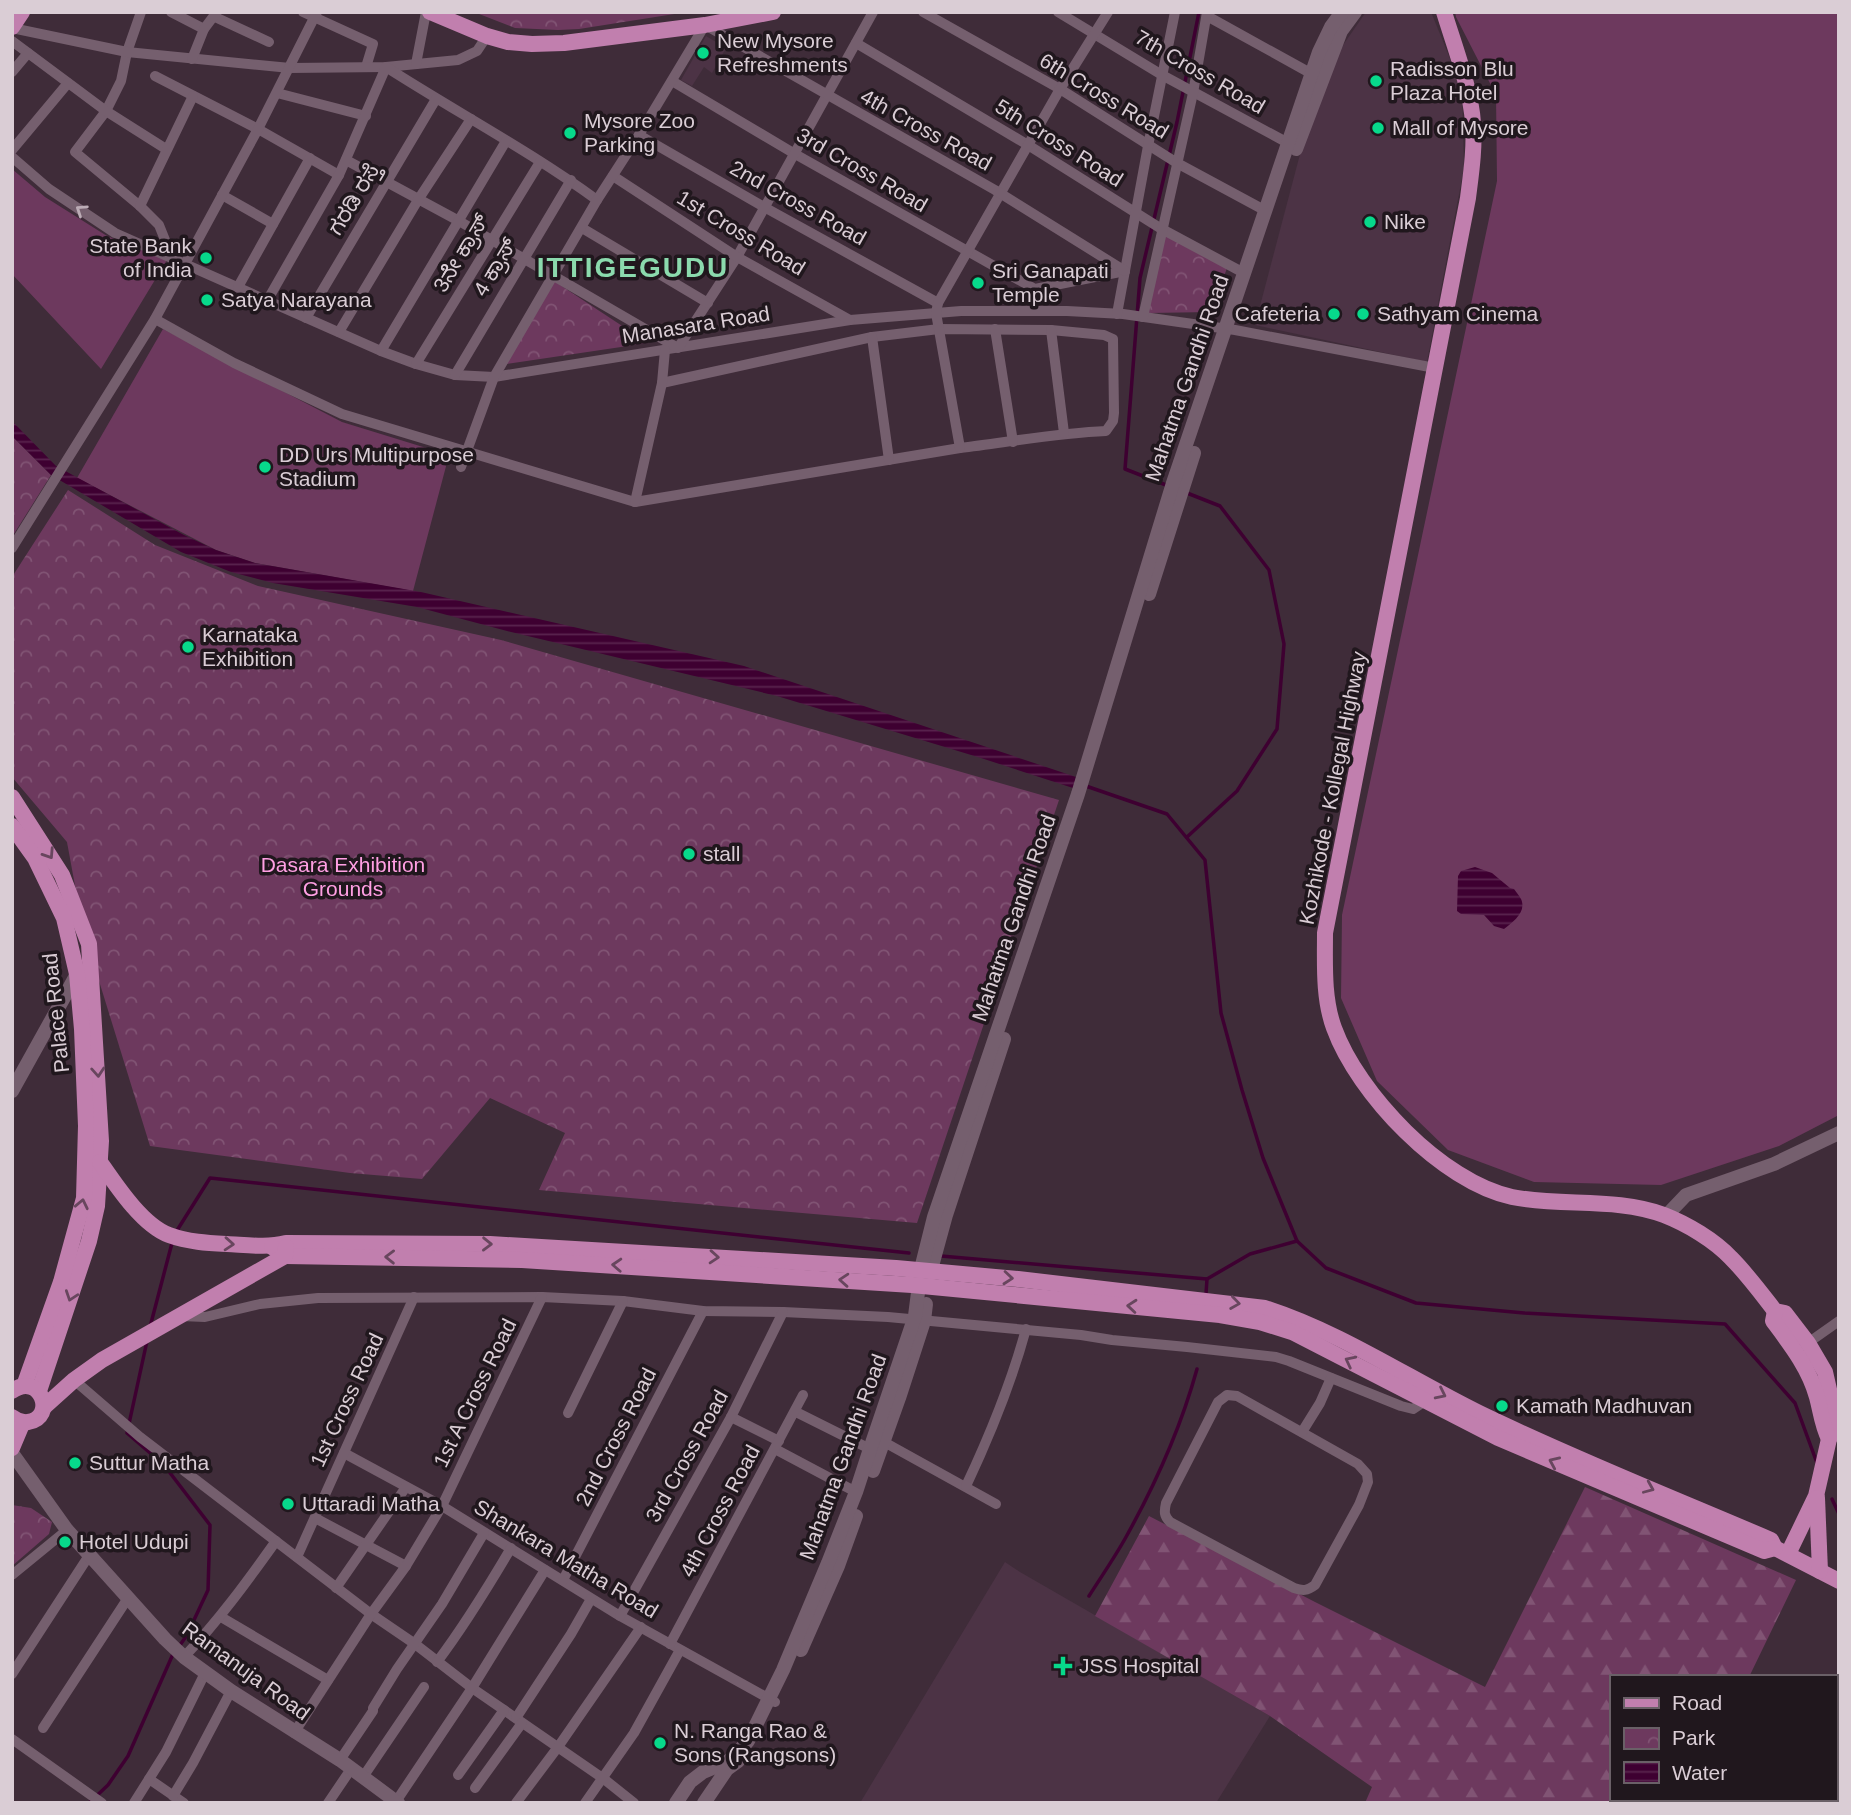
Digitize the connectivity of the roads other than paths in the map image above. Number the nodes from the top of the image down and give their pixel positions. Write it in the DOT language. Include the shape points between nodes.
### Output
graph roads {
  1 [pos="22,12"];
  2 [pos="141,12"];
  3 [pos="171,12"];
  4 [pos="303,12"];
  5 [pos="428,12"];
  6 [pos="773,12"];
  7 [pos="873,12"];
  8 [pos="923,12"];
  9 [pos="1058,12"];
  10 [pos="1108,12"];
  11 [pos="1175,12"];
  12 [pos="1342,12"];
  13 [pos="1355,12"];
  14 [pos="1444,12"];
  15 [pos="1207,14"];
  16 [pos="216,15"];
  17 [pos="316,15"];
  18 [pos="705,25"];
  19 [pos="12,28"];
  20 [pos="204,29"];
  21 [pos="1095,33"];
  22 [pos="487,36"];
  23 [pos="12,41"];
  24 [pos="269,42"];
  25 [pos="856,43"];
  26 [pos="127,52"];
  27 [pos="28,53"];
  28 [pos="192,59"];
  29 [pos="416,64"];
  30 [pos="366,67"];
  31 [pos="386,67"];
  32 [pos="290,68"];
  33 [pos="12,72"];
  34 [pos="1312,74"];
  35 [pos="1162,75"];
  36 [pos="155,76"];
  37 [pos="672,81"];
  38 [pos="68,83"];
  39 [pos="1060,89"];
  40 [pos="1191,91"];
  41 [pos="277,93"];
  42 [pos="193,96"];
  43 [pos="827,96"];
  44 [pos="436,99"];
  45 [pos="106,111"];
  46 [pos="366,116"];
  47 [pos="471,119"];
  48 [pos="258,129"];
  49 [pos="639,135"];
  50 [pos="506,141"];
  51 [pos="1288,143"];
  52 [pos="1028,145"];
  53 [pos="1148,146"];
  54 [pos="166,149"];
  55 [pos="12,150"];
  56 [pos="795,154"];
  57 [pos="12,157"];
  58 [pos="310,158"];
  59 [pos="346,160"];
  60 [pos="540,162"];
  61 [pos="1175,162"];
  62 [pos="340,175"];
  63 [pos="613,176"];
  64 [pos="571,180"];
  65 [pos="387,182"];
  66 [pos="1000,194"];
  67 [pos="222,195"];
  68 [pos="418,200"];
  69 [pos="597,200"];
  70 [pos="139,206"];
  71 [pos="764,207"];
  72 [pos="1266,211"];
  73 [pos="1142,216"];
  74 [pos="459,221"];
  75 [pos="273,224"];
  76 [pos="582,228"];
  77 [pos="1161,228"];
  78 [pos="491,240"];
  79 [pos="968,252"];
  80 [pos="162,253"];
  81 [pos="737,257"];
  82 [pos="522,259"];
  83 [pos="185,263"];
  84 [pos="1125,271"];
  85 [pos="1244,273"];
  86 [pos="552,276"];
  87 [pos="238,287"];
  88 [pos="267,300"];
  89 [pos="708,303"];
  90 [pos="937,308"];
  91 [pos="1120,314"];
  92 [pos="1143,317"];
  93 [pos="306,318"];
  94 [pos="155,319"];
  95 [pos="850,320"];
  96 [pos="939,329"];
  97 [pos="1230,329"];
  98 [pos="995,330"];
  99 [pos="1051,330"];
  100 [pos="339,332"];
  101 [pos="872,337"];
  102 [pos="678,348"];
  103 [pos="665,350"];
  104 [pos="381,351"];
  105 [pos="416,364"];
  106 [pos="1435,368"];
  107 [pos="455,375"];
  108 [pos="494,377"];
  109 [pos="662,383"];
  110 [pos="1064,433"];
  111 [pos="1013,442"];
  112 [pos="960,448"];
  113 [pos="466,452"];
  114 [pos="889,460"];
  115 [pos="461,467"];
  116 [pos="635,502"];
  117 [pos="12,548"];
  118 [pos="12,797"];
  119 [pos="12,826"];
  120 [pos="77,974"];
  121 [pos="12,1091"];
  122 [pos="1839,1133"];
  123 [pos="92,1165"];
  124 [pos="1666,1216"];
  125 [pos="281,1249"];
  126 [pos="939,1280"];
  127 [pos="414,1297"];
  128 [pos="542,1297"];
  129 [pos="623,1301"];
  130 [pos="703,1311"];
  131 [pos="783,1312"];
  132 [pos="180,1316"];
  133 [pos="919,1320"];
  134 [pos="1839,1321"];
  135 [pos="1026,1329"];
  136 [pos="1802,1347"];
  137 [pos="1808,1371"];
  138 [pos="1832,1371"];
  139 [pos="1331,1378"];
  140 [pos="74,1380"];
  141 [pos="30,1394"];
  142 [pos="803,1395"];
  143 [pos="1425,1401"];
  144 [pos="796,1412"];
  145 [pos="568,1413"];
  146 [pos="731,1417"];
  147 [pos="18,1420"];
  148 [pos="1302,1432"];
  149 [pos="1829,1439"];
  150 [pos="884,1442"];
  151 [pos="777,1445"];
  152 [pos="12,1448"];
  153 [pos="870,1449"];
  154 [pos="344,1452"];
  155 [pos="12,1453"];
  156 [pos="966,1486"];
  157 [pos="406,1487"];
  158 [pos="856,1492"];
  159 [pos="1816,1496"];
  160 [pos="996,1504"];
  161 [pos="442,1506"];
  162 [pos="315,1518"];
  163 [pos="67,1530"];
  164 [pos="484,1533"];
  165 [pos="276,1541"];
  166 [pos="366,1545"];
  167 [pos="511,1548"];
  168 [pos="1782,1551"];
  169 [pos="90,1554"];
  170 [pos="297,1557"];
  171 [pos="406,1566"];
  172 [pos="545,1570"];
  173 [pos="12,1575"];
  174 [pos="1831,1577"];
  175 [pos="563,1580"];
  176 [pos="337,1588"];
  177 [pos="128,1598"];
  178 [pos="591,1598"];
  179 [pos="371,1614"];
  180 [pos="221,1616"];
  181 [pos="620,1616"];
  182 [pos="641,1628"];
  183 [pos="415,1644"];
  184 [pos="670,1644"];
  185 [pos="680,1650"];
  186 [pos="184,1657"];
  187 [pos="438,1662"];
  188 [pos="205,1673"];
  189 [pos="12,1674"];
  190 [pos="328,1680"];
  191 [pos="424,1687"];
  192 [pos="472,1688"];
  193 [pos="231,1691"];
  194 [pos="772,1700"];
  195 [pos="504,1710"];
  196 [pos="519,1720"];
  197 [pos="43,1728"];
  198 [pos="294,1732"];
  199 [pos="12,1739"];
  200 [pos="558,1747"];
  201 [pos="351,1769"];
  202 [pos="458,1775"];
  203 [pos="149,1779"];
  204 [pos="604,1779"];
  205 [pos="475,1788"];
  206 [pos="173,1796"];
  207 [pos="396,1802"];
  208 [pos="102,1803"];
  209 [pos="134,1803"];
  210 [pos="184,1803"];
  211 [pos="328,1803"];
  212 [pos="516,1803"];
  213 [pos="585,1803"];
  214 [pos="634,1803"];
  215 [pos="676,1803"];
  216 [pos="704,1803"];
  1 -- 19 [label="main road"];
  2 -- 26 [label="street"];
  3 -- 20 [label="street"];
  4 -- 17 [label="street"];
  5 -- 22 [label="main road"];
  5 -- 29 [label="street"];
  6 -- 18 [label="main road"];
  7 -- 25 [label="street"];
  8 -- 39 [label="street, 6th Cross Road"];
  9 -- 21 [label="street, 7th Cross Road"];
  10 -- 21 [label="street"];
  11 -- 35 [label="street"];
  12 -- 34 [label="main road, Mahatma Gandhi Road"];
  13 -- 97 [label="main road, Mahatma Gandhi Road" via="1341,31"];
  14 -- 106 [label="main road, Kozhikode - Kollegal Highway" via="1473,122 1472,162"];
  15 -- 34 [label="street"];
  15 -- 40 [label="street"];
  16 -- 20 [label="street"];
  16 -- 24 [label="street"];
  17 -- 30 [label="street" via="373,44"];
  17 -- 32 [label="street"];
  18 -- 22 [label="main road" via="564,43 508,42"];
  18 -- 37 [label="street"];
  18 -- 43 [label="street, 4th Cross Road"];
  19 -- 26 [label="street"];
  20 -- 28 [label="street"];
  21 -- 35 [label="street, 7th Cross Road"];
  21 -- 39 [label="street"];
  22 -- 29 [label="street" via="477,51 457,60"];
  23 -- 27 [label="street"];
  25 -- 43 [label="street"];
  25 -- 52 [label="street, 5th Cross Road"];
  26 -- 28 [label="street"];
  26 -- 45 [label="street" via="121,81"];
  27 -- 33 [label="street"];
  27 -- 38 [label="street"];
  28 -- 32 [label="street"];
  29 -- 31 [label="street"];
  30 -- 31 [label="street"];
  30 -- 32 [label="street"];
  31 -- 44 [label="street"];
  31 -- 46 [label="street"];
  32 -- 41 [label="street"];
  34 -- 51 [label="main road, Mahatma Gandhi Road"];
  35 -- 40 [label="street, 7th Cross Road"];
  35 -- 53 [label="street"];
  36 -- 42 [label="street"];
  37 -- 49 [label="street"];
  37 -- 56 [label="street, 3rd Cross Road"];
  38 -- 45 [label="street"];
  38 -- 55 [label="street"];
  39 -- 52 [label="street"];
  39 -- 53 [label="street, 6th Cross Road"];
  40 -- 51 [label="street, 7th Cross Road"];
  40 -- 61 [label="street"];
  41 -- 46 [label="street"];
  41 -- 48 [label="street"];
  42 -- 48 [label="street"];
  42 -- 54 [label="street"];
  43 -- 56 [label="street"];
  43 -- 66 [label="street, 4th Cross Road"];
  44 -- 47 [label="street"];
  44 -- 65 [label="street, ಗರಡಿ ರಸ್ತೆ"];
  45 -- 54 [label="street"];
  45 -- 70 [label="street" via="75,152"];
  46 -- 59 [label="street"];
  47 -- 50 [label="street"];
  47 -- 68 [label="street"];
  48 -- 58 [label="street"];
  48 -- 67 [label="street"];
  49 -- 63 [label="street"];
  49 -- 71 [label="street, 2nd Cross Road"];
  50 -- 60 [label="street"];
  50 -- 74 [label="street"];
  51 -- 72 [label="main road, Mahatma Gandhi Road"];
  52 -- 66 [label="street"];
  52 -- 73 [label="street, 5th Cross Road"];
  53 -- 61 [label="street, 6th Cross Road"];
  53 -- 73 [label="street"];
  54 -- 70 [label="street"];
  56 -- 71 [label="street"];
  56 -- 79 [label="street, 3rd Cross Road"];
  80 -- 57 [label="street, Manasara Road, one-way" via="115,233 49,189"];
  58 -- 62 [label="street"];
  58 -- 75 [label="street"];
  59 -- 62 [label="street"];
  59 -- 65 [label="street"];
  60 -- 64 [label="street"];
  60 -- 78 [label="street, 3ನೆೇ ಕ್ರಾಸ್"];
  61 -- 72 [label="street, 6th Cross Road"];
  61 -- 77 [label="street"];
  62 -- 88 [label="street"];
  63 -- 69 [label="street"];
  63 -- 81 [label="street, 1st Cross Road"];
  64 -- 69 [label="street"];
  64 -- 82 [label="street, 4 ಕ್ರಾಸ್"];
  65 -- 68 [label="street"];
  65 -- 93 [label="street, ಗರಡಿ ರಸ್ತೆ"];
  66 -- 79 [label="street"];
  66 -- 84 [label="street, 4th Cross Road"];
  67 -- 75 [label="street"];
  67 -- 83 [label="street"];
  68 -- 74 [label="street"];
  68 -- 100 [label="street"];
  69 -- 76 [label="street"];
  70 -- 80 [label="street" via="159,225 165,240"];
  71 -- 81 [label="street"];
  71 -- 90 [label="street, 2nd Cross Road"];
  72 -- 85 [label="main road, Mahatma Gandhi Road"];
  73 -- 77 [label="street, 5th Cross Road"];
  73 -- 84 [label="street"];
  74 -- 78 [label="street"];
  74 -- 104 [label="street"];
  75 -- 87 [label="street"];
  76 -- 86 [label="street"];
  76 -- 89 [label="street"];
  77 -- 85 [label="street, 5th Cross Road"];
  77 -- 92 [label="street"];
  78 -- 82 [label="street"];
  78 -- 105 [label="street, 3ನೆೇ ಕ್ರಾಸ್"];
  79 -- 84 [label="street, 3rd Cross Road" via="1035,289"];
  79 -- 90 [label="street"];
  80 -- 83 [label="street, Manasara Road"];
  81 -- 89 [label="street"];
  81 -- 95 [label="street, 1st Cross Road"];
  82 -- 86 [label="street"];
  82 -- 107 [label="street, 4 ಕ್ರಾಸ್"];
  83 -- 87 [label="street, Manasara Road"];
  83 -- 94 [label="street"];
  84 -- 91 [label="street"];
  85 -- 97 [label="main road, Mahatma Gandhi Road"];
  86 -- 102 [label="street"];
  86 -- 108 [label="street"];
  87 -- 88 [label="street, Manasara Road"];
  88 -- 93 [label="street, Manasara Road"];
  89 -- 102 [label="street"];
  90 -- 91 [label="street, Manasara Road"];
  90 -- 95 [label="street, Manasara Road"];
  90 -- 96 [label="street"];
  91 -- 92 [label="street, Manasara Road"];
  92 -- 97 [label="street, Manasara Road"];
  93 -- 100 [label="street, Manasara Road"];
  94 -- 113 [label="street" via="342,414"];
  94 -- 117 [label="street"];
  95 -- 102 [label="street, Manasara Road"];
  96 -- 98 [label="street"];
  96 -- 101 [label="street"];
  96 -- 112 [label="street"];
  97 -- 106 [label="street, Manasara Road"];
  97 -- 133 [label="main road, Mahatma Gandhi Road" via="1085,789 934,1217 921,1269"];
  98 -- 99 [label="street"];
  98 -- 111 [label="street"];
  99 -- 110 [label="street"];
  99 -- 110 [label="street" via="1112,339 1114,413 1110,427"];
  100 -- 104 [label="street, Manasara Road"];
  101 -- 109 [label="street"];
  101 -- 114 [label="street"];
  102 -- 103 [label="street, Manasara Road"];
  103 -- 108 [label="street, Manasara Road"];
  103 -- 109 [label="street"];
  104 -- 105 [label="street, Manasara Road"];
  105 -- 107 [label="street, Manasara Road"];
  106 -- 124 [label="main road, Kozhikode - Kollegal Highway" via="1325,933 1326,989 1333,1026 1372,1095 1398,1124 1463,1178 1512,1197 1624,1205"];
  107 -- 108 [label="street, Manasara Road"];
  108 -- 113 [label="street"];
  109 -- 116 [label="street"];
  110 -- 111 [label="street"];
  111 -- 112 [label="street"];
  112 -- 114 [label="street"];
  113 -- 115 [label="street"];
  113 -- 116 [label="street"];
  114 -- 116 [label="street"];
  118 -- 123 [label="main road, one-way" via="62,875 89,944 101,1128"];
  119 -- 120 [label="main road, Palace Road" via="35,858 64,918"];
  120 -- 121 [label="main road"];
  120 -- 123 [label="main road, Palace Road"];
  122 -- 124 [label="main road" via="1774,1164 1686,1195"];
  123 -- 125 [label="main road, one-way" via="167,1235 187,1241"];
  123 -- 141 [label="main road"];
  124 -- 136 [label="main road, Kozhikode - Kollegal Highway" via="1730,1257 1775,1311 1785,1313"];
  125 -- 126 [label="main road"];
  125 -- 132 [label="main road"];
  143 -- 126 [label="main road, one-way" via="1292,1332 1261,1322"];
  126 -- 168 [label="main road, one-way" via="1018,1279 1265,1308 1358,1348 1509,1428 1771,1541"];
  127 -- 128 [label="street"];
  127 -- 132 [label="street" via="318,1298 260,1304 205,1317"];
  127 -- 154 [label="street, 1st Cross Road"];
  128 -- 129 [label="street"];
  128 -- 161 [label="street, 1st A Cross Road"];
  129 -- 130 [label="street"];
  129 -- 145 [label="street"];
  130 -- 131 [label="street"];
  130 -- 175 [label="street, 2nd Cross Road"];
  131 -- 133 [label="street"];
  131 -- 146 [label="street, 3rd Cross Road"];
  132 -- 140 [label="main road"];
  133 -- 135 [label="street"];
  133 -- 150 [label="main road, Mahatma Gandhi Road"];
  133 -- 153 [label="main road, Mahatma Gandhi Road"];
  134 -- 136 [label="street"];
  135 -- 139 [label="street" via="1276,1357"];
  135 -- 156 [label="street" via="991,1432"];
  136 -- 137 [label="main road, Kozhikode - Kollegal Highway"];
  136 -- 138 [label="main road, Kozhikode - Kollegal Highway"];
  137 -- 138 [label="main road"];
  137 -- 149 [label="main road, Kozhikode - Kollegal Highway"];
  138 -- 149 [label="main road, Kozhikode - Kollegal Highway" via="1835,1425"];
  139 -- 143 [label="street" via="1413,1409"];
  139 -- 148 [label="street"];
  140 -- 141 [label="main road"];
  140 -- 165 [label="street"];
  141 -- 147 [label="main road" via="37,1419"];
  142 -- 144 [label="street, 4th Cross Road"];
  168 -- 143 [label="main road, one-way" via="1764,1551 1630,1495"];
  144 -- 151 [label="street, 4th Cross Road"];
  144 -- 153 [label="street"];
  146 -- 151 [label="street"];
  146 -- 181 [label="street, 3rd Cross Road"];
  147 -- 152 [label="main road"];
  148 -- 148 [label="street" via="1237,1396 1227,1395 1218,1402 1166,1503 1166,1518 1293,1588 1308,1590 1315,1585 1368,1482 1358,1464"];
  149 -- 159 [label="main road, Kozhikode - Kollegal Highway"];
  150 -- 156 [label="street"];
  150 -- 194 [label="main road, Mahatma Gandhi Road" via="838,1566 790,1675"];
  151 -- 158 [label="street"];
  151 -- 184 [label="street, 4th Cross Road"];
  153 -- 158 [label="main road, Mahatma Gandhi Road"];
  154 -- 157 [label="street, Shankara Matha Road"];
  154 -- 162 [label="street, 1st Cross Road"];
  155 -- 163 [label="main road, Ramanuja Road"];
  156 -- 160 [label="street"];
  157 -- 161 [label="street, Shankara Matha Road"];
  157 -- 166 [label="street"];
  158 -- 194 [label="main road, Mahatma Gandhi Road"];
  159 -- 168 [label="main road, Kozhikode - Kollegal Highway"];
  159 -- 174 [label="main road, Kozhikode - Kollegal Highway"];
  161 -- 164 [label="street, Shankara Matha Road"];
  161 -- 171 [label="street, 1st A Cross Road"];
  162 -- 166 [label="street"];
  162 -- 170 [label="street, 1st Cross Road"];
  163 -- 169 [label="main road, Ramanuja Road"];
  163 -- 173 [label="street"];
  164 -- 167 [label="street, Shankara Matha Road"];
  164 -- 183 [label="street"];
  165 -- 170 [label="street"];
  165 -- 180 [label="street"];
  166 -- 171 [label="street"];
  166 -- 176 [label="street"];
  167 -- 172 [label="street, Shankara Matha Road"];
  167 -- 187 [label="street"];
  168 -- 174 [label="main road"];
  169 -- 177 [label="main road, Ramanuja Road"];
  169 -- 189 [label="street"];
  170 -- 176 [label="street"];
  171 -- 179 [label="street, 1st A Cross Road"];
  172 -- 175 [label="street, Shankara Matha Road"];
  172 -- 192 [label="street"];
  175 -- 178 [label="street, Shankara Matha Road"];
  176 -- 179 [label="street"];
  177 -- 186 [label="main road, Ramanuja Road"];
  177 -- 197 [label="street"];
  178 -- 181 [label="street, Shankara Matha Road"];
  178 -- 196 [label="street"];
  179 -- 183 [label="street"];
  179 -- 190 [label="street, 1st A Cross Road"];
  180 -- 186 [label="street"];
  180 -- 190 [label="street"];
  181 -- 182 [label="street, Shankara Matha Road"];
  182 -- 184 [label="street, Shankara Matha Road"];
  182 -- 200 [label="street"];
  183 -- 187 [label="street"];
  183 -- 201 [label="street" via="373,1708"];
  184 -- 185 [label="street, Shankara Matha Road"];
  185 -- 194 [label="street, Shankara Matha Road"];
  185 -- 204 [label="street"];
  186 -- 188 [label="main road, Ramanuja Road"];
  187 -- 192 [label="street"];
  188 -- 193 [label="main road, Ramanuja Road"];
  188 -- 203 [label="street"];
  190 -- 198 [label="street, 1st A Cross Road"];
  191 -- 201 [label="street"];
  192 -- 195 [label="street"];
  192 -- 207 [label="street"];
  193 -- 198 [label="main road, Ramanuja Road"];
  193 -- 206 [label="street"];
  194 -- 215 [label="main road, Mahatma Gandhi Road" via="736,1754 690,1782"];
  194 -- 216 [label="main road, Mahatma Gandhi Road" via="754,1744 727,1769"];
  195 -- 196 [label="street"];
  195 -- 202 [label="street"];
  196 -- 200 [label="street"];
  196 -- 205 [label="street"];
  198 -- 201 [label="main road, Ramanuja Road"];
  199 -- 208 [label="street"];
  200 -- 204 [label="street"];
  200 -- 212 [label="street"];
  201 -- 207 [label="main road, Ramanuja Road"];
  201 -- 211 [label="street"];
  203 -- 206 [label="street"];
  203 -- 209 [label="street"];
  204 -- 213 [label="street"];
  204 -- 214 [label="street"];
  206 -- 210 [label="street"];
}
